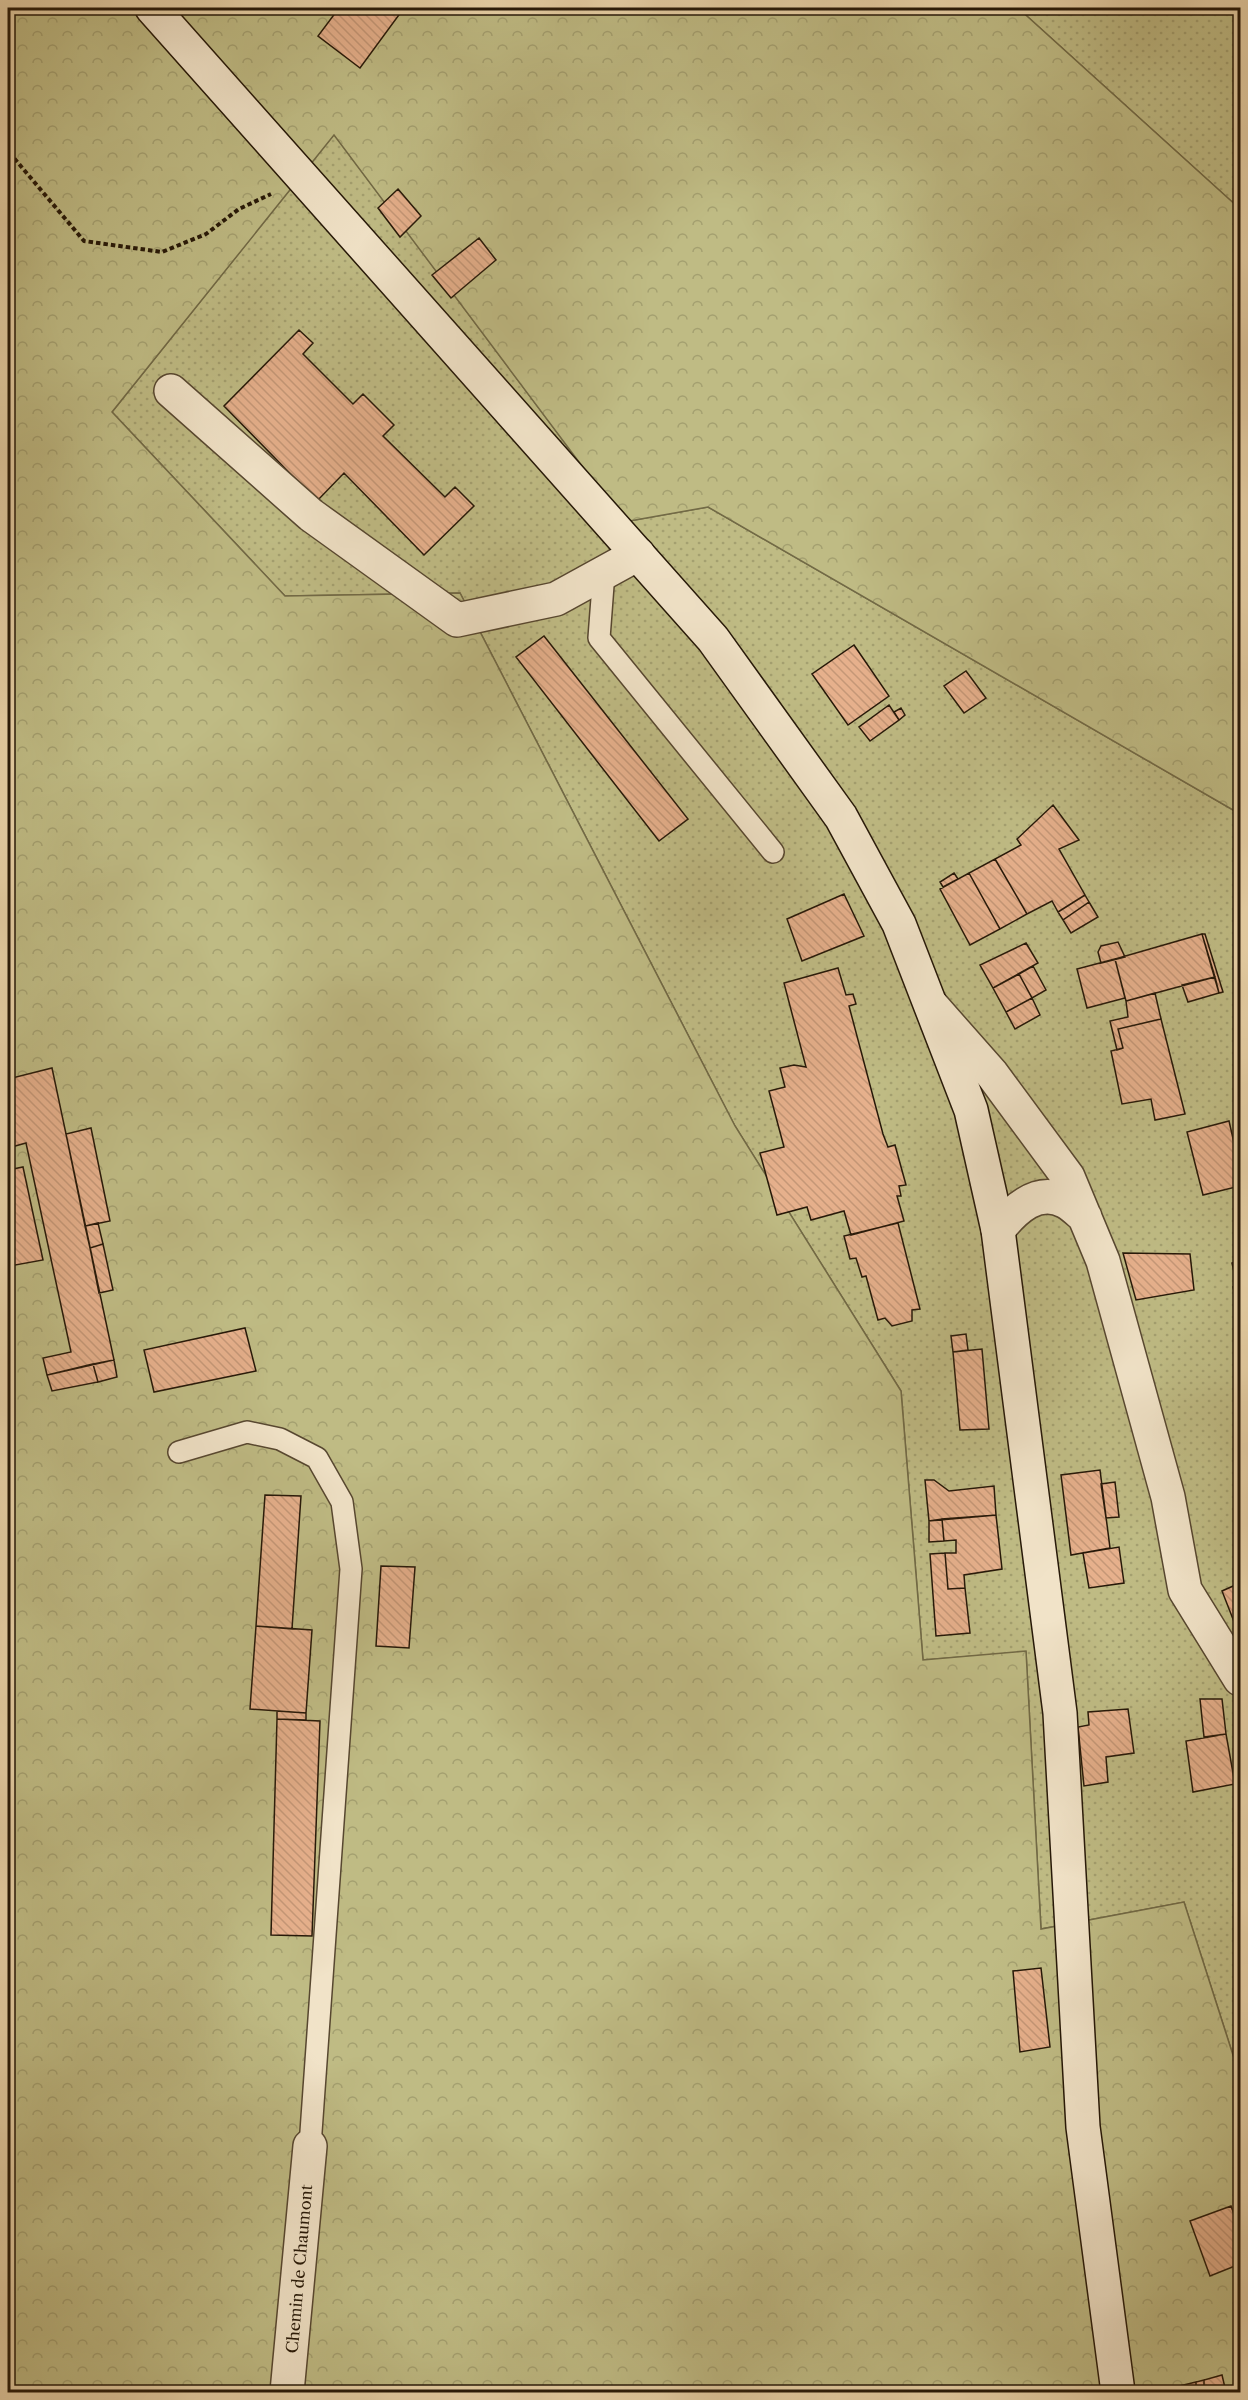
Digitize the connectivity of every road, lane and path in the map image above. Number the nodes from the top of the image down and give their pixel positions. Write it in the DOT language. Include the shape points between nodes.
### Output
graph roads {
  1 [pos="152,8"];
  2 [pos="8,145"];
  3 [pos="323,202"];
  4 [pos="171,392"];
  5 [pos="638,554"];
  6 [pos="604,572"];
  7 [pos="773,852"];
  8 [pos="927,1000"];
  9 [pos="1085,1217"];
  10 [pos="998,1230"];
  11 [pos="179,1452"];
  12 [pos="1240,1679"];
  13 [pos="310,2146"];
  14 [pos="287,2392"];
  15 [pos="1118,2392"];
  1 -- 3 [label="street"];
  2 -- 3 [label="path" via="14,158 84,241 162,252 206,234 238,208 271,194"];
  3 -- 5 [label="street"];
  4 -- 6 [label="street" via="311,515 457,620 556,598"];
  5 -- 6 [label="street"];
  5 -- 8 [label="street" via="713,639 841,817 899,924"];
  6 -- 7 [label="lane" via="599,638"];
  8 -- 9 [label="street" via="992,1074 1068,1177"];
  8 -- 10 [label="street" via="971,1110"];
  9 -- 10 [label="street" via="1066,1202 1050,1196 1024,1203"];
  9 -- 12 [label="street" via="1103,1261 1168,1497 1185,1590"];
  10 -- 15 [label="street" via="1060,1713 1083,2127"];
  11 -- 13 [label="lane" via="247,1432 280,1439 317,1458 342,1502 351,1569"];
  13 -- 14 [label="street, Chemin de Chaumont"];
}
